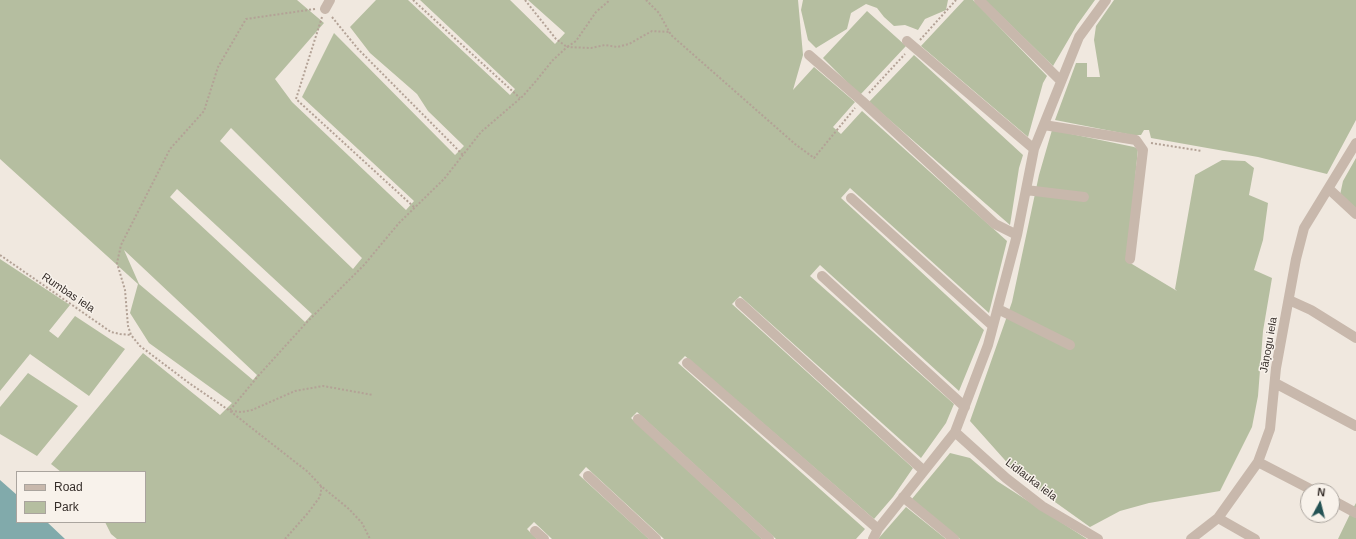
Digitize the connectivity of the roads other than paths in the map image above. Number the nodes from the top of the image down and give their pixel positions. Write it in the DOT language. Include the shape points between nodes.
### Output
graph roads {
  1 [pos="979,0"];
  2 [pos="1106,0"];
  3 [pos="910,44"];
  4 [pos="809,54"];
  5 [pos="1061,82"];
  6 [pos="1044,125"];
  7 [pos="1356,143"];
  8 [pos="1034,149"];
  9 [pos="1329,188"];
  10 [pos="1026,190"];
  11 [pos="1084,197"];
  12 [pos="851,198"];
  13 [pos="1356,214"];
  14 [pos="1017,234"];
  15 [pos="1130,259"];
  16 [pos="822,276"];
  17 [pos="1289,300"];
  18 [pos="740,303"];
  19 [pos="998,309"];
  20 [pos="993,326"];
  21 [pos="1356,338"];
  22 [pos="1070,346"];
  23 [pos="687,363"];
  24 [pos="1275,383"];
  25 [pos="965,407"];
  26 [pos="638,419"];
  27 [pos="1356,426"];
  28 [pos="955,432"];
  29 [pos="1258,462"];
  30 [pos="924,471"];
  31 [pos="588,476"];
  32 [pos="1300,484"];
  33 [pos="904,497"];
  34 [pos="1340,504"];
  35 [pos="1356,513"];
  36 [pos="1218,518"];
  37 [pos="878,530"];
  38 [pos="535,531"];
  39 [pos="544,539"];
  40 [pos="656,539"];
  41 [pos="769,539"];
  42 [pos="873,539"];
  43 [pos="954,539"];
  44 [pos="1098,539"];
  45 [pos="1191,539"];
  46 [pos="1255,539"];
  1 -- 5 [label="street"];
  2 -- 5 [label="street" via="1079,37"];
  3 -- 8 [label="street"];
  4 -- 14 [label="street" via="995,224"];
  5 -- 6 [label="street"];
  6 -- 8 [label="street"];
  6 -- 15 [label="street" via="1136,140 1143,150"];
  7 -- 9 [label="street, Jāņogu iela"];
  8 -- 10 [label="street"];
  9 -- 13 [label="street"];
  9 -- 17 [label="street, Jāņogu iela" via="1304,228"];
  10 -- 11 [label="street"];
  10 -- 14 [label="street"];
  12 -- 20 [label="street"];
  14 -- 19 [label="street"];
  16 -- 25 [label="street"];
  17 -- 21 [label="street" via="1311,310"];
  17 -- 24 [label="street, Jāņogu iela"];
  18 -- 30 [label="street"];
  19 -- 20 [label="street"];
  19 -- 22 [label="street"];
  20 -- 25 [label="street"];
  23 -- 37 [label="street"];
  24 -- 27 [label="street"];
  24 -- 29 [label="street, Jāņogu iela" via="1270,429"];
  25 -- 28 [label="street"];
  26 -- 41 [label="street"];
  28 -- 30 [label="street"];
  28 -- 44 [label="street, Lidlauka iela" via="1042,506"];
  29 -- 32 [label="street"];
  29 -- 36 [label="street, Jāņogu iela"];
  30 -- 33 [label="street"];
  31 -- 40 [label="street"];
  33 -- 37 [label="street"];
  33 -- 43 [label="street"];
  34 -- 35 [label="street"];
  36 -- 45 [label="street, Jāņogu iela"];
  36 -- 46 [label="street"];
  37 -- 42 [label="street"];
  38 -- 39 [label="street"];
}
